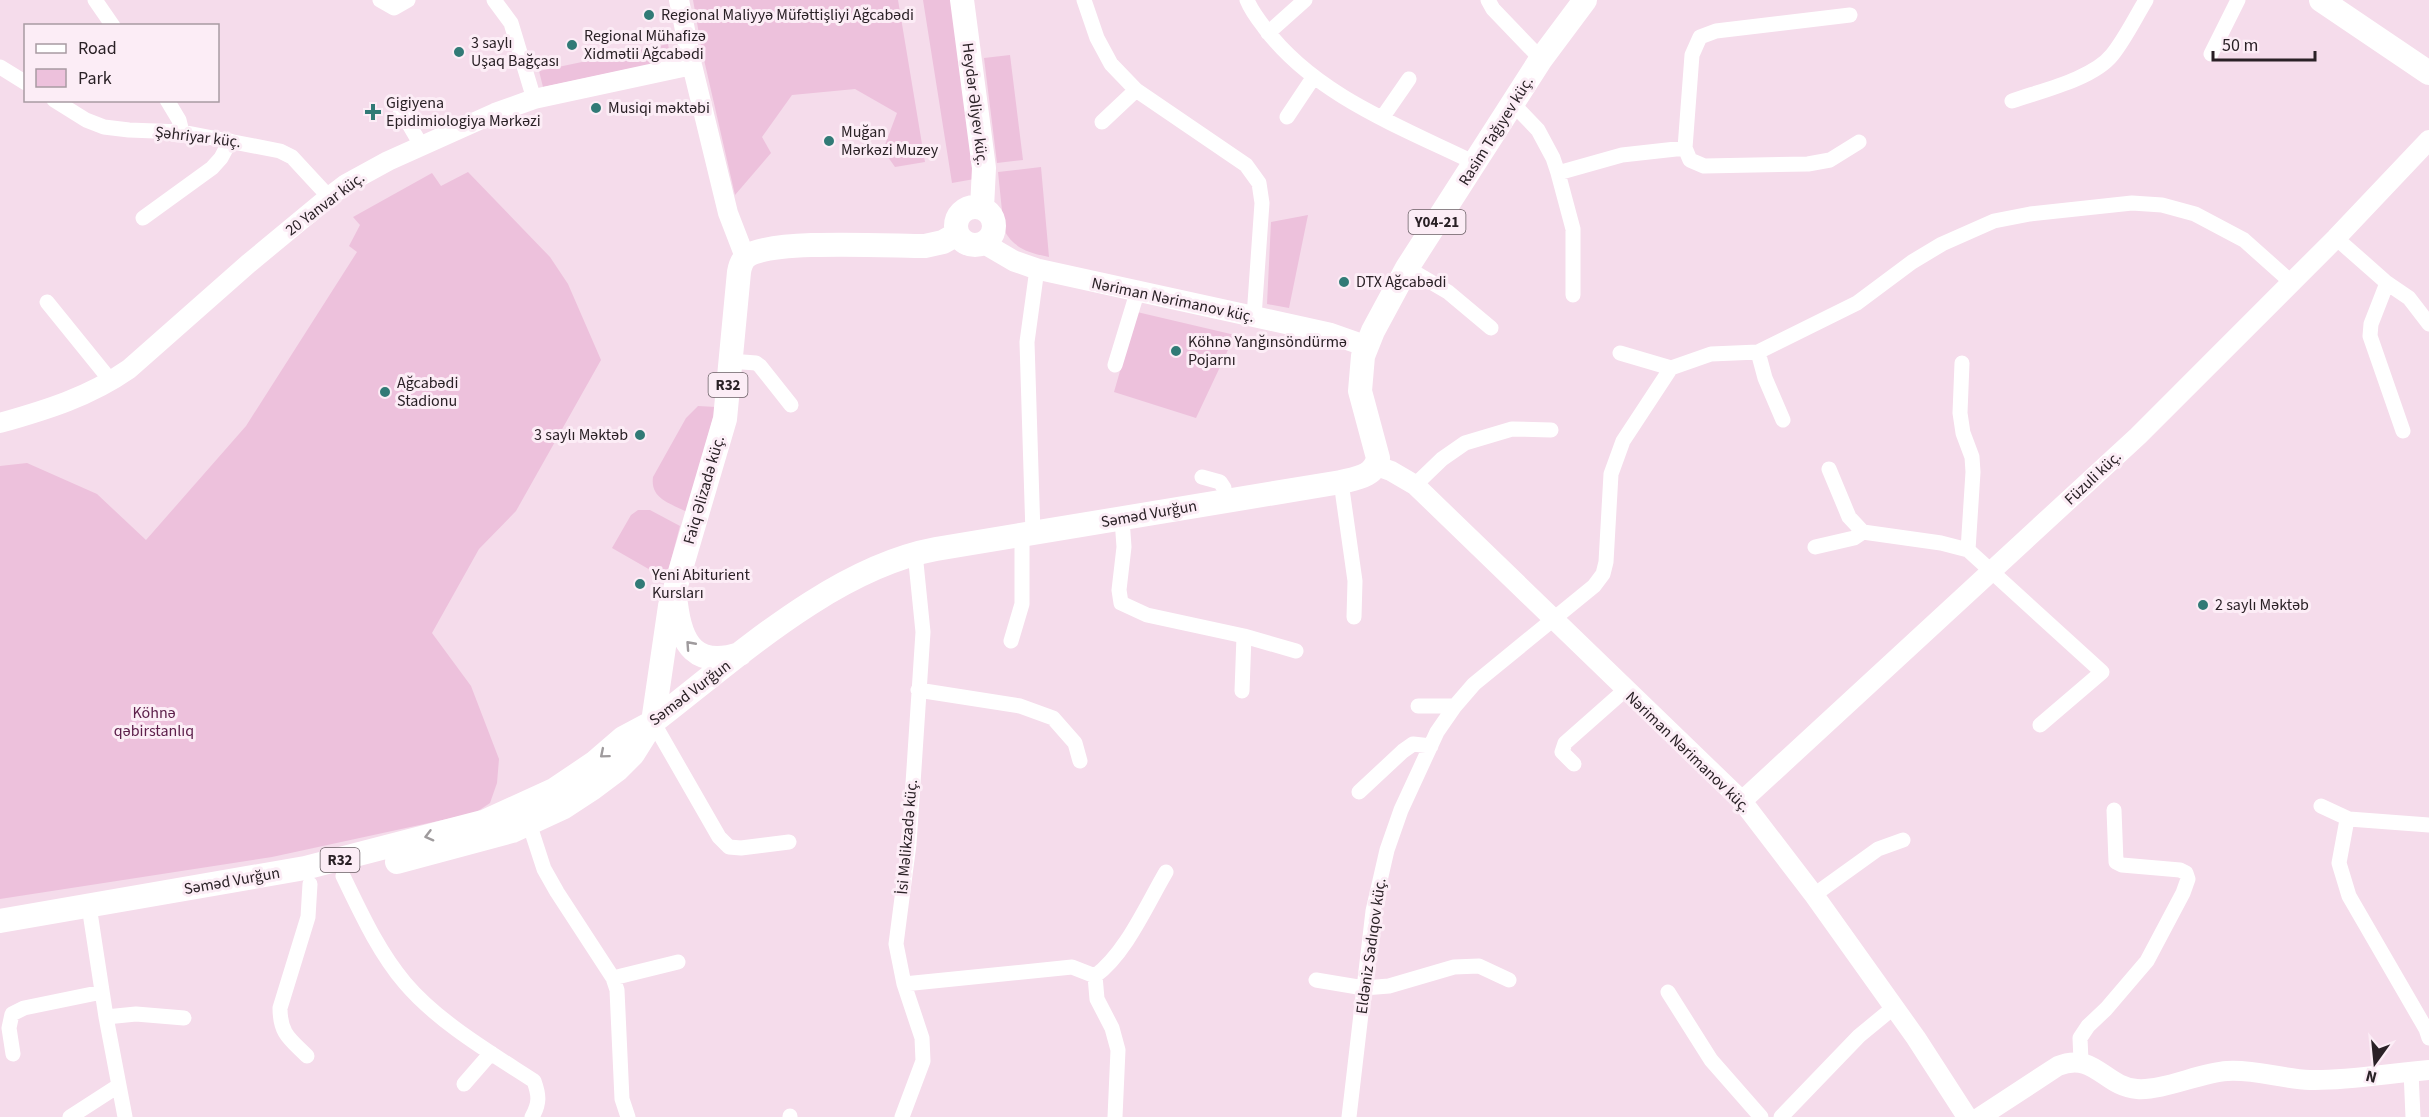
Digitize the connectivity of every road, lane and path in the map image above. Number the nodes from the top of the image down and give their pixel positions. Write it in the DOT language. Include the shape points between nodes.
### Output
graph roads {
  1 [pos="95,0"];
  2 [pos="380,0"];
  3 [pos="408,0"];
  4 [pos="494,0"];
  5 [pos="679,0"];
  6 [pos="962,0"];
  7 [pos="1084,0"];
  8 [pos="1247,0"];
  9 [pos="1305,0"];
  10 [pos="1488,0"];
  11 [pos="1585,0"];
  12 [pos="2238,0"];
  13 [pos="2321,0"];
  14 [pos="2141,1"];
  15 [pos="1850,15"];
  16 [pos="112,24"];
  17 [pos="1268,33"];
  18 [pos="2211,54"];
  19 [pos="1541,59"];
  20 [pos="692,66"];
  21 [pos="0,68"];
  22 [pos="2429,73"];
  23 [pos="1313,78"];
  24 [pos="1409,79"];
  25 [pos="24,82"];
  26 [pos="1136,90"];
  27 [pos="534,99"];
  28 [pos="2012,101"];
  29 [pos="57,102"];
  30 [pos="168,102"];
  31 [pos="1513,104"];
  32 [pos="400,109"];
  33 [pos="1287,117"];
  34 [pos="1382,118"];
  35 [pos="1102,122"];
  36 [pos="182,132"];
  37 [pos="2429,140"];
  38 [pos="230,141"];
  39 [pos="1859,142"];
  40 [pos="421,145"];
  41 [pos="1685,148"];
  42 [pos="1475,164"];
  43 [pos="1558,174"];
  44 [pos="330,197"];
  45 [pos="982,208"];
  46 [pos="143,218"];
  47 [pos="957,234"];
  48 [pos="2337,238"];
  49 [pos="985,244"];
  50 [pos="746,257"];
  51 [pos="1407,268"];
  52 [pos="1037,269"];
  53 [pos="2291,282"];
  54 [pos="2387,283"];
  55 [pos="1137,293"];
  56 [pos="1573,295"];
  57 [pos="47,302"];
  58 [pos="1254,317"];
  59 [pos="2429,324"];
  60 [pos="1491,328"];
  61 [pos="1366,346"];
  62 [pos="1758,352"];
  63 [pos="1620,353"];
  64 [pos="730,361"];
  65 [pos="1962,363"];
  66 [pos="1115,365"];
  67 [pos="1671,368"];
  68 [pos="111,381"];
  69 [pos="791,405"];
  70 [pos="1783,420"];
  71 [pos="0,423"];
  72 [pos="1551,430"];
  73 [pos="2403,431"];
  74 [pos="1377,466"];
  75 [pos="1829,469"];
  76 [pos="1202,477"];
  77 [pos="1341,482"];
  78 [pos="1414,485"];
  79 [pos="1225,501"];
  80 [pos="1122,519"];
  81 [pos="1863,532"];
  82 [pos="1028,535"];
  83 [pos="1815,547"];
  84 [pos="1968,550"];
  85 [pos="915,553"];
  86 [pos="1992,572"];
  87 [pos="676,586"];
  88 [pos="1354,617"];
  89 [pos="1554,621"];
  90 [pos="1244,636"];
  91 [pos="1011,641"];
  92 [pos="1296,651"];
  93 [pos="742,654"];
  94 [pos="918,690"];
  95 [pos="1625,690"];
  96 [pos="1242,691"];
  97 [pos="1418,706"];
  98 [pos="1455,706"];
  99 [pos="653,722"];
  100 [pos="2040,725"];
  101 [pos="1431,746"];
  102 [pos="1080,761"];
  103 [pos="1574,764"];
  104 [pos="1359,792"];
  105 [pos="1742,801"];
  106 [pos="2321,806"];
  107 [pos="2114,810"];
  108 [pos="2349,819"];
  109 [pos="529,824"];
  110 [pos="2429,825"];
  111 [pos="1903,840"];
  112 [pos="789,842"];
  113 [pos="1166,872"];
  114 [pos="343,876"];
  115 [pos="310,884"];
  116 [pos="1814,895"];
  117 [pos="90,914"];
  118 [pos="0,921"];
  119 [pos="0,937"];
  120 [pos="678,962"];
  121 [pos="1095,976"];
  122 [pos="613,978"];
  123 [pos="1316,980"];
  124 [pos="1509,980"];
  125 [pos="904,984"];
  126 [pos="1364,988"];
  127 [pos="102,992"];
  128 [pos="1668,992"];
  129 [pos="1893,1008"];
  130 [pos="105,1017"];
  131 [pos="184,1018"];
  132 [pos="2429,1038"];
  133 [pos="491,1053"];
  134 [pos="13,1054"];
  135 [pos="307,1056"];
  136 [pos="2080,1061"];
  137 [pos="2420,1070"];
  138 [pos="464,1084"];
  139 [pos="118,1086"];
  140 [pos="70,1117"];
  141 [pos="125,1117"];
  142 [pos="532,1117"];
  143 [pos="628,1117"];
  144 [pos="902,1117"];
  145 [pos="1115,1117"];
  146 [pos="1349,1117"];
  147 [pos="1761,1117"];
  148 [pos="1781,1117"];
  149 [pos="1967,1117"];
  150 [pos="1980,1117"];
  151 [pos="2413,1117"];
  1 -- 16 [label="street"];
  2 -- 3 [label="street" via="394,8"];
  4 -- 27 [label="street" via="511,23"];
  5 -- 20 [label="street"];
  6 -- 45 [label="main road, Heydər Əliyev küç." via="984,168"];
  7 -- 26 [label="street" via="1111,64"];
  8 -- 17 [label="street"];
  9 -- 17 [label="street"];
  10 -- 19 [label="street"];
  11 -- 19 [label="main road, Rasim Tağıyev küç. / Y04-21"];
  12 -- 18 [label="street"];
  13 -- 22 [label="main road"];
  14 -- 28 [label="street" via="2111,57 2092,70"];
  15 -- 41 [label="street" via="1716,31 1701,37 1692,55"];
  17 -- 23 [label="street"];
  19 -- 31 [label="main road, Rasim Tağıyev küç. / Y04-21"];
  20 -- 27 [label="street, 20 Yanvar küç."];
  20 -- 50 [label="street" via="728,213"];
  21 -- 25 [label="street"];
  23 -- 33 [label="street"];
  23 -- 34 [label="street"];
  24 -- 34 [label="street"];
  26 -- 35 [label="street"];
  26 -- 58 [label="street" via="1246,165 1258,183 1262,203"];
  27 -- 40 [label="street, 20 Yanvar küç."];
  29 -- 36 [label="street, Şəhriyar küç." via="104,127"];
  30 -- 36 [label="street"];
  31 -- 42 [label="main road, Rasim Tağıyev küç. / Y04-21"];
  31 -- 43 [label="street" via="1538,130"];
  32 -- 40 [label="street"];
  34 -- 42 [label="street"];
  36 -- 38 [label="street, Şəhriyar küç."];
  37 -- 48 [label="street, Füzuli küç."];
  38 -- 44 [label="street, Şəhriyar küç." via="260,145 291,157"];
  38 -- 46 [label="street" via="212,168"];
  39 -- 41 [label="street" via="1830,160 1808,164 1704,166 1690,160"];
  40 -- 44 [label="street, 20 Yanvar küç."];
  41 -- 43 [label="street" via="1622,155"];
  42 -- 51 [label="main road, Rasim Tağıyev küç. / Y04-21"];
  43 -- 56 [label="street" via="1573,228"];
  44 -- 68 [label="street, 20 Yanvar küç."];
  45 -- 47 [label="main road" via="968,208 961,213 956,223"];
  45 -- 49 [label="main road" via="992,216 995,228"];
  47 -- 49 [label="main road" via="966,244"];
  47 -- 50 [label="main road" via="925,246 781,246"];
  48 -- 53 [label="street, Füzuli küç."];
  48 -- 54 [label="street"];
  49 -- 52 [label="main road, Nəriman Nərimanov küç."];
  50 -- 64 [label="main road, Faiq Əlizadə küç. / R32" via="739,272"];
  51 -- 60 [label="street" via="1448,292"];
  51 -- 61 [label="main road, Rasim Tağıyev küç. / Y04-21"];
  52 -- 55 [label="main road, Nəriman Nərimanov küç."];
  52 -- 82 [label="street" via="1027,342"];
  53 -- 62 [label="street" via="2244,240 2195,214 2162,205 2132,203 2030,214 1994,221 1942,244 1857,303"];
  53 -- 86 [label="street, Füzuli küç." via="2138,436"];
  54 -- 59 [label="street" via="2409,298"];
  54 -- 73 [label="street" via="2370,336"];
  55 -- 58 [label="main road, Nəriman Nərimanov küç."];
  55 -- 66 [label="street"];
  57 -- 68 [label="street"];
  58 -- 61 [label="main road, Nəriman Nərimanov küç." via="1329,333"];
  61 -- 74 [label="main road, Rasim Tağıyev küç. / Y04-21" via="1360,391"];
  62 -- 67 [label="street" via="1711,354"];
  62 -- 70 [label="street"];
  63 -- 67 [label="street"];
  64 -- 69 [label="street" via="756,363"];
  64 -- 87 [label="main road, Faiq Əlizadə küç. / R32" via="725,418"];
  65 -- 84 [label="street" via="1960,413 1973,472"];
  67 -- 89 [label="street, Eldəniz Sadıqov küç." via="1623,441 1611,474 1603,574"];
  68 -- 71 [label="street, 20 Yanvar küç." via="70,401"];
  72 -- 78 [label="street" via="1512,429 1465,443"];
  74 -- 77 [label="main road, Səməd Vurğun" via="1370,473"];
  74 -- 78 [label="street, Nəriman Nərimanov küç."];
  75 -- 81 [label="street" via="1850,518"];
  76 -- 79 [label="street" via="1220,482"];
  77 -- 79 [label="main road, Səməd Vurğun"];
  77 -- 88 [label="street" via="1355,581"];
  78 -- 89 [label="street, Nəriman Nərimanov küç."];
  79 -- 80 [label="main road, Səməd Vurğun"];
  80 -- 82 [label="main road, Səməd Vurğun"];
  80 -- 90 [label="street" via="1121,603 1147,615"];
  81 -- 83 [label="street" via="1854,538"];
  81 -- 84 [label="street"];
  82 -- 85 [label="main road, Səməd Vurğun"];
  82 -- 91 [label="street" via="1022,604"];
  84 -- 86 [label="street"];
  85 -- 93 [label="main road, Səməd Vurğun" via="869,570 813,601"];
  85 -- 94 [label="street, İsi Məlikzadə küç." via="923,632"];
  86 -- 100 [label="street" via="2102,672"];
  86 -- 105 [label="street, Füzuli küç."];
  93 -- 87 [label="main road, one-way" via="712,660 691,648 679,625"];
  87 -- 99 [label="main road, Faiq Əlizadə küç. / R32"];
  89 -- 95 [label="street, Nəriman Nərimanov küç."];
  89 -- 98 [label="street, Eldəniz Sadıqov küç." via="1474,684"];
  90 -- 92 [label="street"];
  90 -- 96 [label="street"];
  93 -- 99 [label="main road, Səməd Vurğun"];
  94 -- 102 [label="street" via="1020,706 1053,718 1075,743"];
  94 -- 125 [label="street, İsi Məlikzadə küç." via="909,844 896,944"];
  95 -- 103 [label="street" via="1565,743 1562,752"];
  95 -- 105 [label="street, Nəriman Nərimanov küç."];
  97 -- 98 [label="street"];
  98 -- 101 [label="street, Eldəniz Sadıqov küç."];
  99 -- 109 [label="main road, Səməd Vurğun" via="633,754 617,770 564,807"];
  99 -- 112 [label="street" via="719,837 729,847"];
  99 -- 117 [label="main road, Səməd Vurğun / R32, one-way" via="624,738 554,790 486,821 305,868"];
  101 -- 104 [label="street" via="1413,744"];
  101 -- 126 [label="street, Eldəniz Sadıqov küç." via="1387,850 1373,910"];
  105 -- 116 [label="street, Nəriman Nərimanov küç."];
  106 -- 108 [label="street"];
  107 -- 136 [label="street" via="2116,862 2122,866 2180,870 2188,879 2147,961 2080,1038"];
  108 -- 110 [label="street"];
  108 -- 132 [label="street" via="2339,863 2345,887"];
  109 -- 114 [label="main road, Səməd Vurğun / R32"];
  109 -- 122 [label="street" via="556,892"];
  111 -- 116 [label="street" via="1878,849"];
  113 -- 121 [label="street" via="1122,948 1110,965"];
  114 -- 115 [label="main road, Səməd Vurğun / R32"];
  114 -- 133 [label="street" via="372,937 406,984 434,1011"];
  115 -- 117 [label="main road, Səməd Vurğun / R32"];
  115 -- 135 [label="street" via="308,917 280,1008 285,1034"];
  116 -- 129 [label="street, Nəriman Nərimanov küç."];
  117 -- 118 [label="main road, Səməd Vurğun / R32"];
  117 -- 119 [label="main road, Səməd Vurğun / R32"];
  117 -- 127 [label="street"];
  120 -- 122 [label="street"];
  121 -- 125 [label="street" via="1072,967"];
  121 -- 145 [label="street" via="1097,999 1118,1050"];
  122 -- 143 [label="street" via="617,990 622,1099"];
  123 -- 126 [label="street"];
  124 -- 126 [label="street" via="1479,966 1454,967 1389,986"];
  125 -- 144 [label="street, İsi Məlikzadə küç." via="922,1038 923,1061"];
  126 -- 146 [label="street, Eldəniz Sadıqov küç."];
  127 -- 130 [label="street"];
  127 -- 134 [label="street" via="12,1014 9,1028"];
  128 -- 147 [label="street" via="1711,1060"];
  129 -- 148 [label="street" via="1859,1036"];
  129 -- 149 [label="street, Nəriman Nərimanov küç."];
  130 -- 131 [label="street" via="136,1014"];
  130 -- 139 [label="street"];
  133 -- 138 [label="street"];
  133 -- 142 [label="street" via="534,1081 539,1094"];
  136 -- 137 [label="street" via="2138,1090 2230,1071 2311,1080"];
  136 -- 150 [label="street" via="2058,1066"];
  137 -- 151 [label="street"];
  139 -- 140 [label="street"];
  139 -- 141 [label="street"];
}
